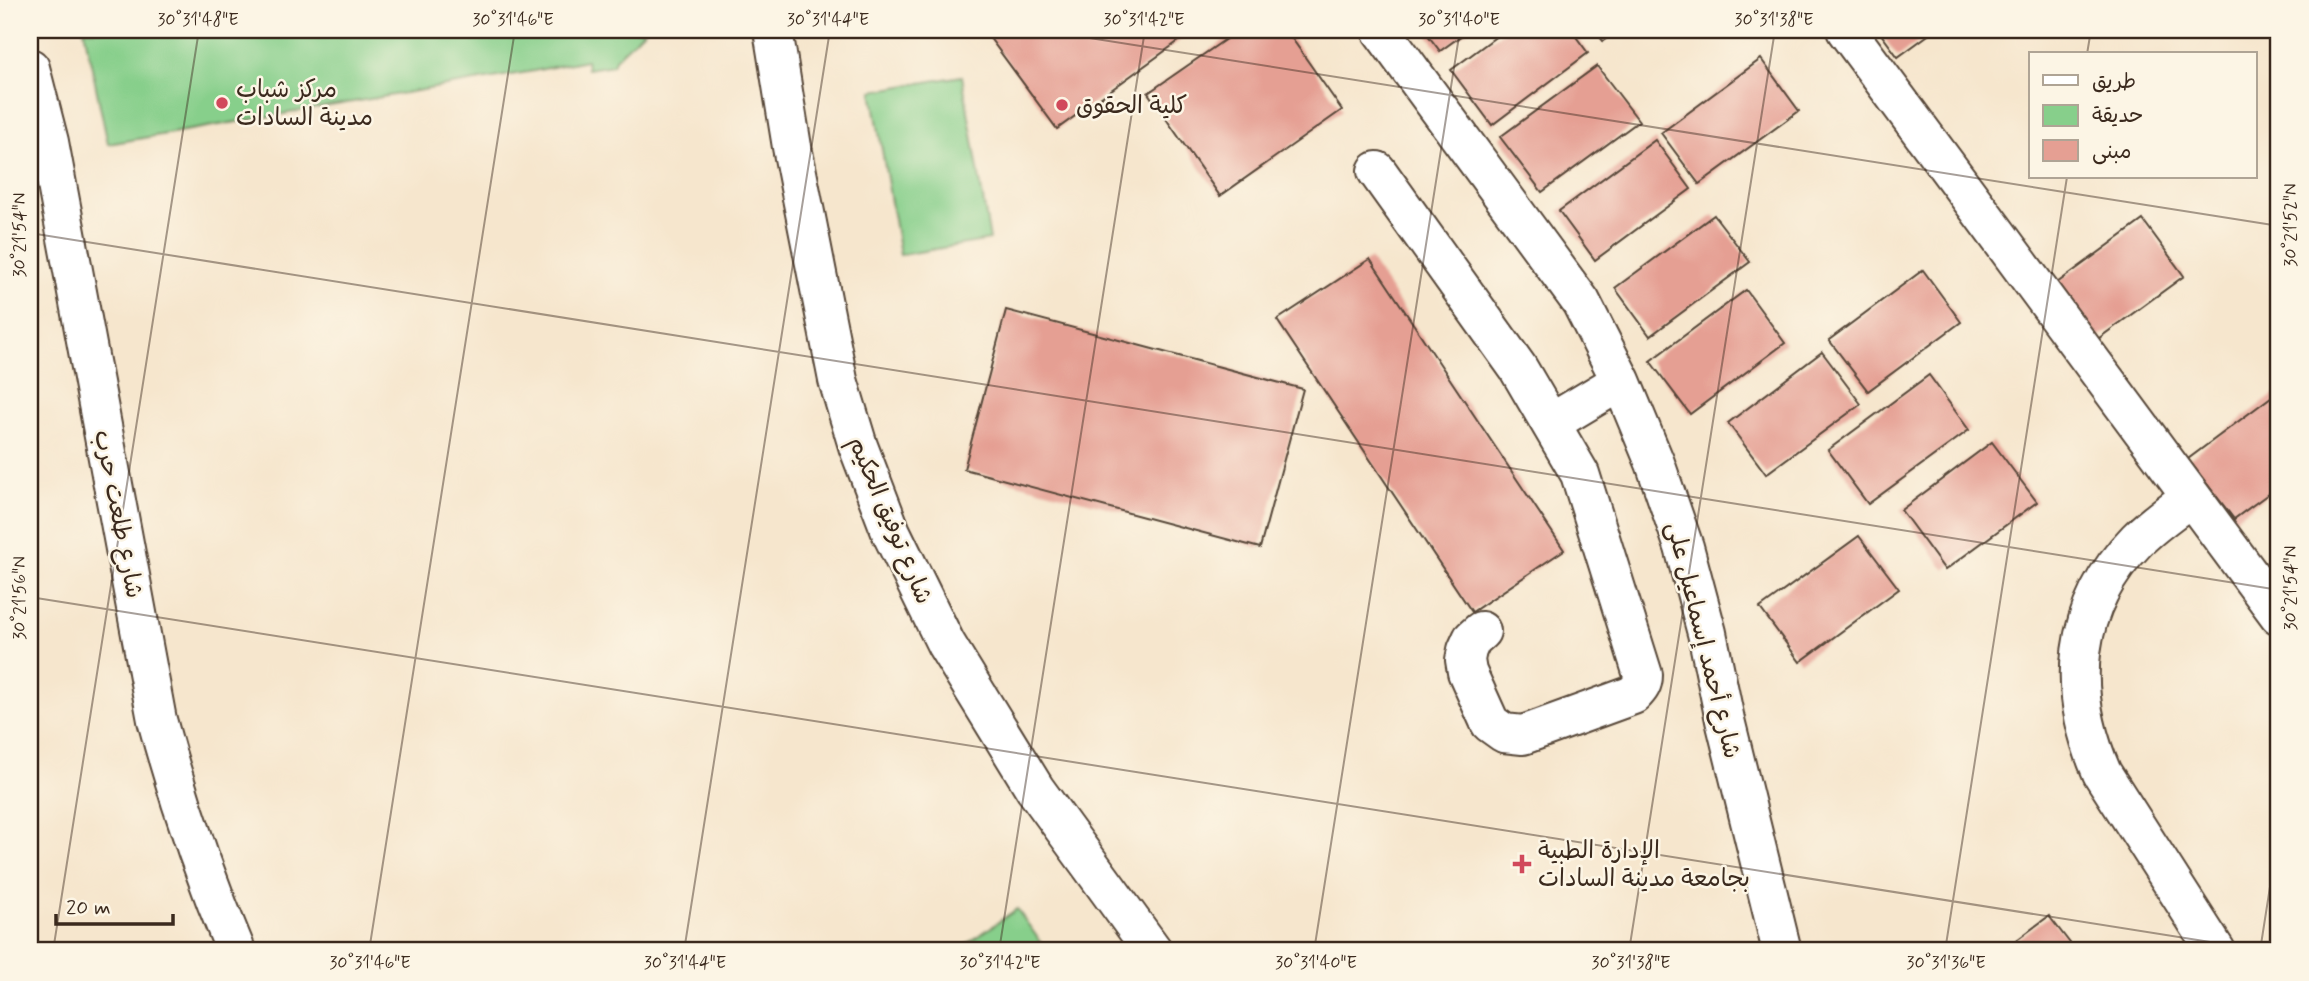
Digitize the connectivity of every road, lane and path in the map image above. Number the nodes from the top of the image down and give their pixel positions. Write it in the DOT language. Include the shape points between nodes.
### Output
graph roads {
  1 [pos="773,30"];
  2 [pos="1381,30"];
  3 [pos="1846,30"];
  4 [pos="30,68"];
  5 [pos="1377,172"];
  6 [pos="1620,381"];
  7 [pos="1551,423"];
  8 [pos="2191,497"];
  9 [pos="2279,615"];
  10 [pos="1481,632"];
  11 [pos="236,951"];
  12 [pos="1153,951"];
  13 [pos="1782,951"];
  14 [pos="2216,951"];
  1 -- 12 [label="street, شارع توفيق الحكيم" via="838,380 891,532 946,644 1035,789"];
  2 -- 6 [label="street, شارع أحمد إسماعيل على" via="1581,302"];
  3 -- 8 [label="street"];
  4 -- 11 [label="street, شارع طلعت حرب" via="49,142 157,720 206,881"];
  5 -- 7 [label="street" via="1518,368"];
  6 -- 7 [label="street"];
  6 -- 13 [label="street, شارع أحمد إسماعيل على" via="1684,547"];
  7 -- 10 [label="street" via="1580,474 1643,675 1641,688 1633,695 1523,735 1504,733 1490,723 1467,672 1467,650"];
  8 -- 9 [label="street"];
  8 -- 14 [label="street" via="2138,539 2117,563 2088,619 2079,681 2089,744 2102,773"];
}
